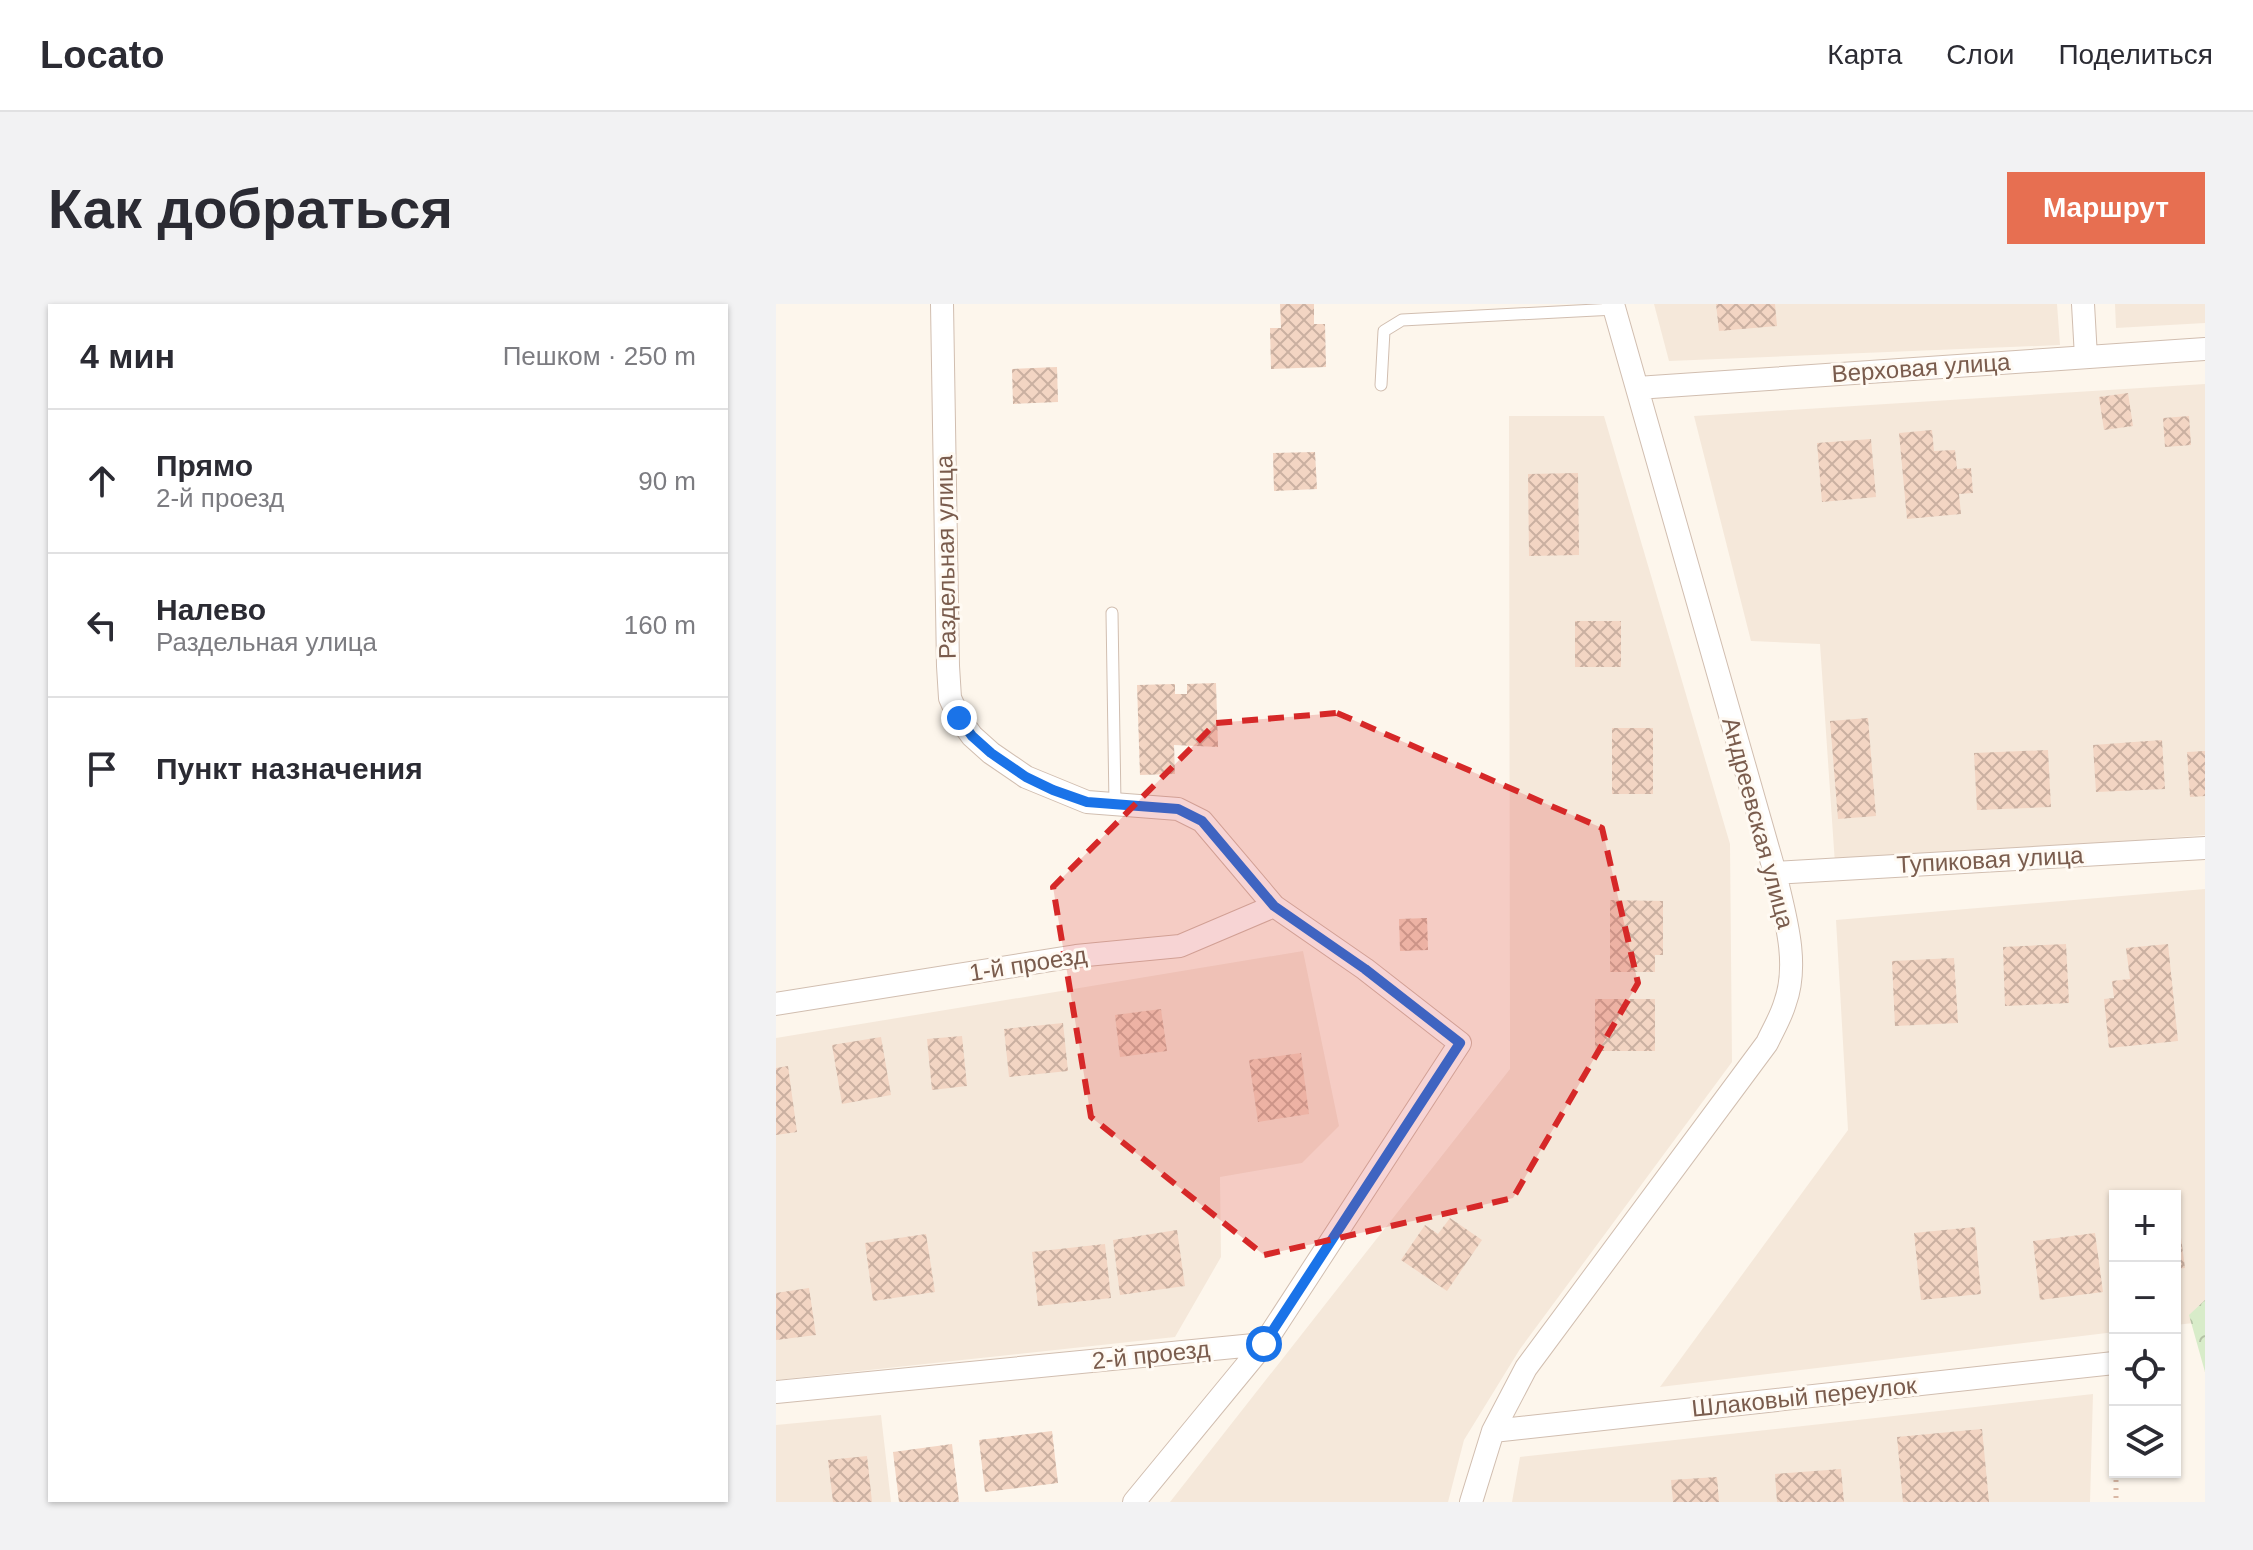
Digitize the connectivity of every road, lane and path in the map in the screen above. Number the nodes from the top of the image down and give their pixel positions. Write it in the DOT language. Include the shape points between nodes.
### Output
graph roads {
  1 [pos="942,304"];
  2 [pos="2083,304"];
  3 [pos="1614,307"];
  4 [pos="2205,349"];
  5 [pos="2086,357"];
  6 [pos="1381,385"];
  7 [pos="1637,388"];
  8 [pos="1112,613"];
  9 [pos="1115,804"];
  10 [pos="2205,848"];
  11 [pos="1775,873"];
  12 [pos="1274,906"];
  13 [pos="776,1004"];
  14 [pos="1264,1344"];
  15 [pos="2109,1364"];
  16 [pos="776,1392"];
  17 [pos="1493,1431"];
  18 [pos="2116,1478"];
  19 [pos="1134,1502"];
  20 [pos="1471,1502"];
  21 [pos="2116,1502"];
  1 -- 9 [label="street, Раздельная улица" via="950,698 972,736 1026,777 1087,802"];
  2 -- 5 [label="street"];
  3 -- 6 [label="lane" via="1402,320 1384,331"];
  3 -- 7 [label="street, Андреевская улица"];
  4 -- 5 [label="street, Верховая улица"];
  5 -- 7 [label="street, Верховая улица"];
  7 -- 11 [label="street, Андреевская улица"];
  8 -- 9 [label="lane"];
  9 -- 12 [label="street, Раздельная улица" via="1178,809 1202,821"];
  10 -- 11 [label="street, Тупиковая улица"];
  11 -- 17 [label="street, Андреевская улица" via="1791,968 1786,1001 1767,1043 1526,1368"];
  12 -- 13 [label="street, 1-й проезд" via="1180,946 1076,956"];
  12 -- 14 [label="street, Раздельная улица" via="1460,1043"];
  14 -- 16 [label="street, 2-й проезд"];
  14 -- 19 [label="street"];
  15 -- 17 [label="street, Шлаковый переулок"];
  17 -- 20 [label="street, Андреевская улица"];
  18 -- 21 [label="path"];
}
